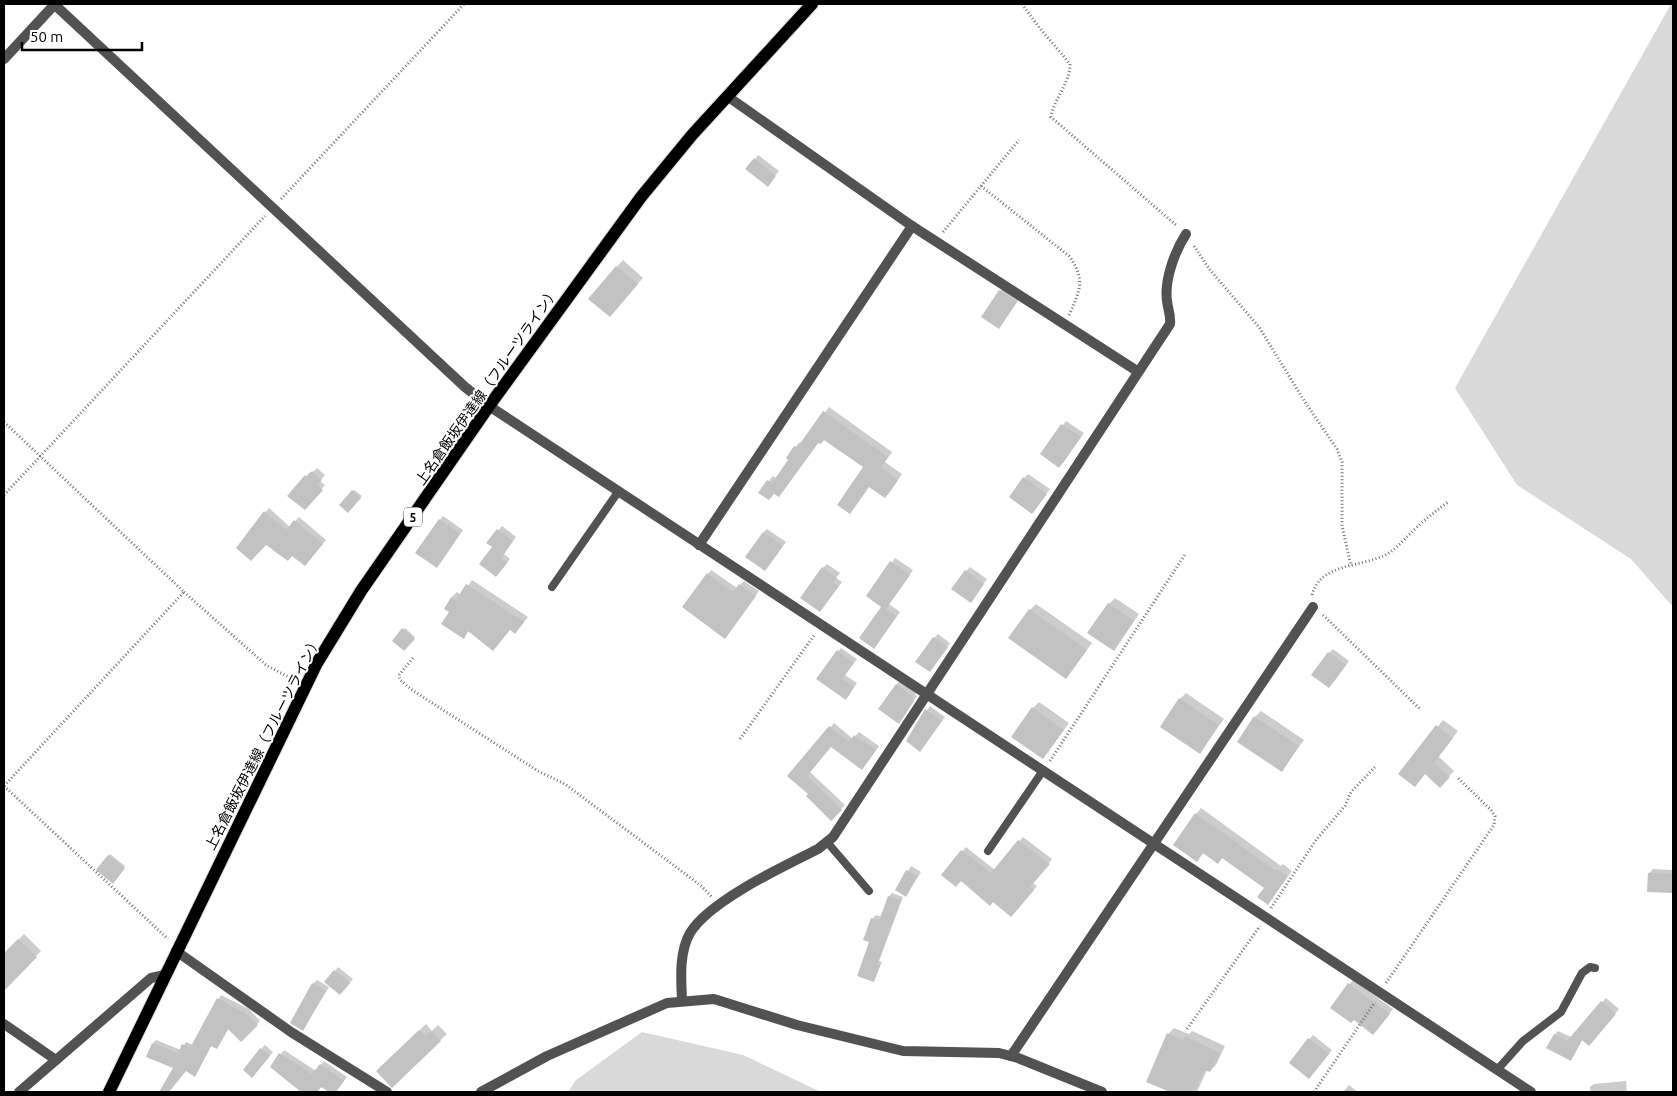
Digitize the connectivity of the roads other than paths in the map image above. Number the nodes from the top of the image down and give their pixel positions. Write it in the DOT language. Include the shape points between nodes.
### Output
graph roads {
  1 [pos="54,4"];
  2 [pos="812,4"];
  3 [pos="4,59"];
  4 [pos="728,96"];
  5 [pos="912,226"];
  6 [pos="1186,234"];
  7 [pos="1137,371"];
  8 [pos="489,406"];
  9 [pos="618,492"];
  10 [pos="699,545"];
  11 [pos="552,587"];
  12 [pos="1314,606"];
  13 [pos="926,695"];
  14 [pos="1042,772"];
  15 [pos="827,842"];
  16 [pos="1152,844"];
  17 [pos="988,851"];
  18 [pos="869,891"];
  19 [pos="177,949"];
  20 [pos="1595,968"];
  21 [pos="164,975"];
  22 [pos="682,1000"];
  23 [pos="4,1024"];
  24 [pos="1011,1056"];
  25 [pos="56,1060"];
  26 [pos="1496,1070"];
  27 [pos="19,1092"];
  28 [pos="109,1092"];
  29 [pos="387,1092"];
  30 [pos="481,1092"];
  31 [pos="1102,1092"];
  32 [pos="1531,1092"];
  1 -- 3 [label="street"];
  1 -- 8 [label="street"];
  2 -- 4 [label="main road, 上名倉飯坂伊達線（フルーツライン） / 5"];
  4 -- 5 [label="street"];
  4 -- 8 [label="main road, 上名倉飯坂伊達線（フルーツライン） / 5" via="641,197"];
  5 -- 7 [label="street"];
  5 -- 10 [label="street"];
  6 -- 7 [label="street" via="1168,279 1170,324"];
  7 -- 13 [label="street"];
  8 -- 9 [label="street"];
  8 -- 19 [label="main road, 上名倉飯坂伊達線（フルーツライン） / 5" via="361,591 306,686"];
  9 -- 10 [label="street"];
  9 -- 11 [label="lane"];
  10 -- 13 [label="street"];
  12 -- 16 [label="street"];
  13 -- 14 [label="street"];
  13 -- 15 [label="street"];
  14 -- 16 [label="street"];
  14 -- 17 [label="lane"];
  15 -- 18 [label="lane"];
  15 -- 22 [label="street" via="719,905 698,922 689,934 684,950"];
  16 -- 24 [label="street"];
  16 -- 26 [label="street"];
  19 -- 21 [label="main road, 上名倉飯坂伊達線（フルーツライン） / 5"];
  19 -- 29 [label="street" via="291,1032"];
  20 -- 26 [label="lane" via="1590,967 1582,973 1561,1012 1523,1041"];
  21 -- 25 [label="street" via="151,978"];
  21 -- 28 [label="main road, 上名倉飯坂伊達線（フルーツライン） / 5"];
  22 -- 24 [label="street" via="714,999 797,1025 903,1051"];
  22 -- 30 [label="street" via="667,1003 596,1033"];
  23 -- 25 [label="street"];
  24 -- 31 [label="street"];
  25 -- 27 [label="street"];
  26 -- 32 [label="street"];
}
